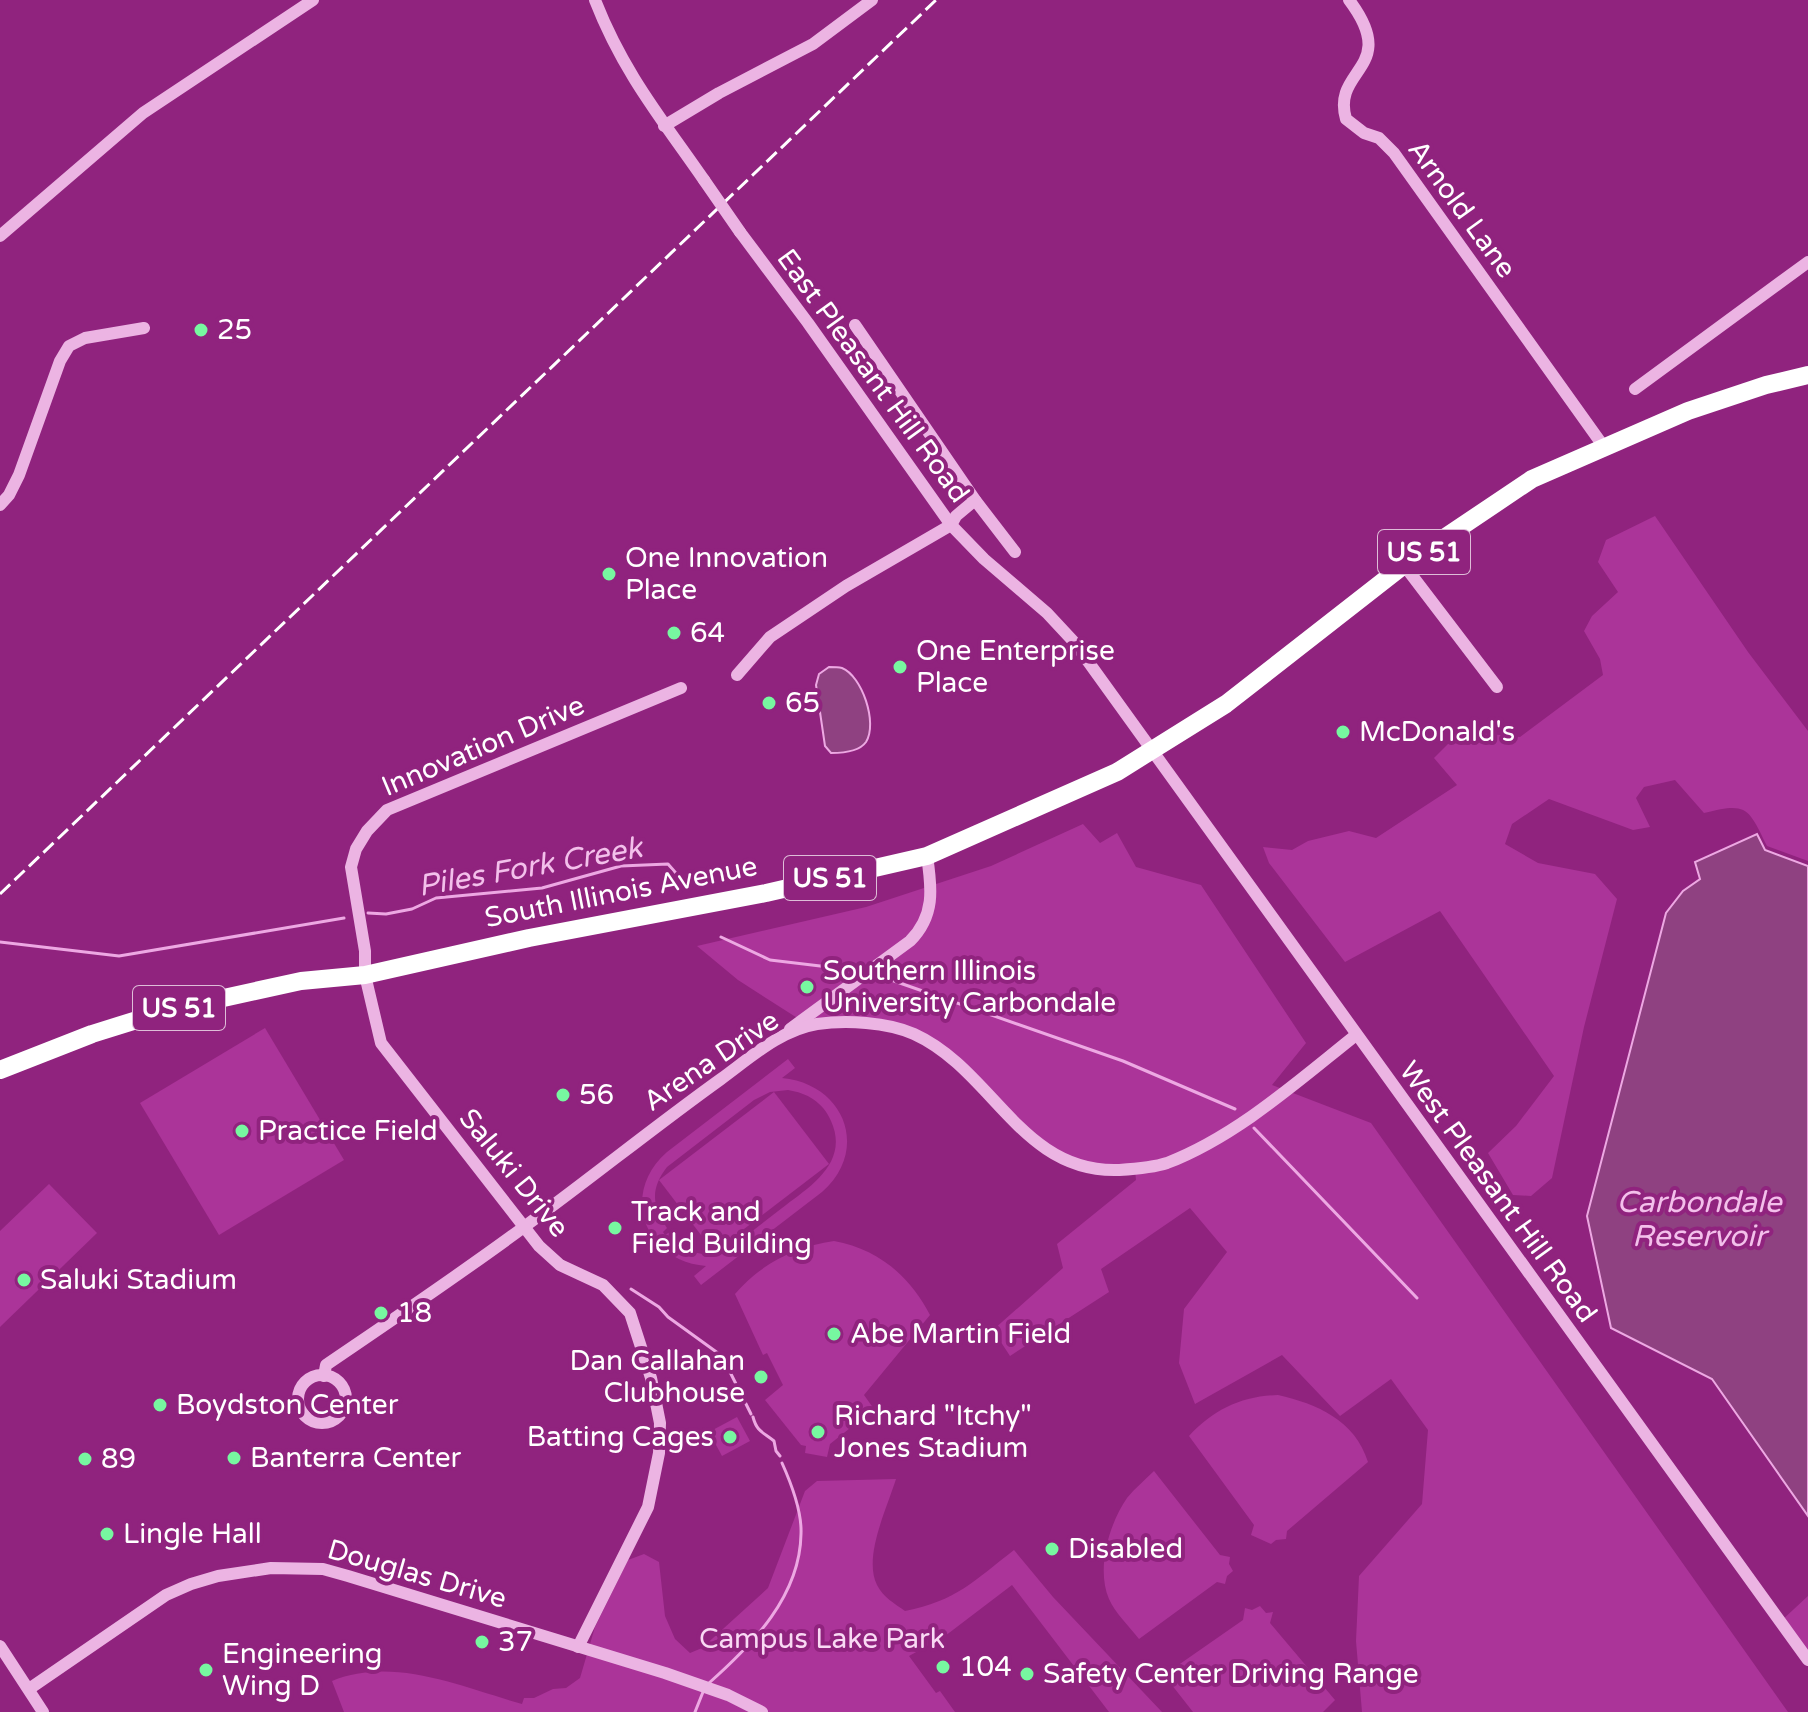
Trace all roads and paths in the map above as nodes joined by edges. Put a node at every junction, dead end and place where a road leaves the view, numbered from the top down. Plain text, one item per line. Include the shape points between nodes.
1 (313, 0) edge
2 (595, 0) edge
3 (872, 0) edge
4 (1349, 0) edge
5 (664, 126) junction
6 (0, 236) edge
7 (1808, 262) edge
8 (855, 325) dead end
9 (144, 328) dead end
10 (1808, 375) edge
11 (1635, 389) dead end
12 (1604, 447) junction
13 (975, 500) junction
14 (0, 505) edge
15 (951, 525) junction
16 (1015, 552) dead end
17 (1404, 565) junction
18 (737, 675) dead end
19 (1497, 687) dead end
20 (681, 688) dead end
21 (1152, 749) junction
22 (927, 856) junction
23 (365, 975) junction
24 (1356, 1035) junction
25 (778, 1038) junction
26 (0, 1070) edge
27 (523, 1228) junction
28 (324, 1376) junction
29 (0, 1646) edge
30 (578, 1647) junction
31 (1808, 1660) edge
32 (29, 1689) junction
33 (43, 1712) edge
34 (762, 1712) edge

1 - 6 street via 143,113
2 - 5 street, East Pleasant Hill Road via 622,61
3 - 5 street via 813,44
4 - 12 street, Arnold Lane via 1365,27 1370,50 1346,92 1346,119 1394,153
5 - 15 street, East Pleasant Hill Road, bridge
7 - 11 street
8 - 13 street
9 - 14 street via 85,338 69,346 19,475
10 - 12 highway, South Illinois Avenue / US 51 via 1732,396
12 - 17 highway, South Illinois Avenue / US 51 via 1532,479
13 - 15 street
13 - 16 street
15 - 18 street via 770,637
15 - 21 street, East Pleasant Hill Road via 1074,642
17 - 19 street
17 - 21 highway, South Illinois Avenue / US 51 via 1226,704
20 - 23 street, Innovation Drive via 387,810 367,831 351,867
21 - 22 highway, South Illinois Avenue / US 51 via 1117,772
21 - 24 street, West Pleasant Hill Road
22 - 23 highway, South Illinois Avenue / US 51
22 - 25 street via 931,904 921,929
23 - 26 highway, South Illinois Avenue / US 51 via 301,981 169,1010
23 - 27 street, Saluki Drive via 381,1043
24 - 25 street, Arena Drive via 1217,1137 1166,1163 1099,1171 1067,1161 1035,1142 982,1086 914,1034 841,1023 815,1025
24 - 31 street, West Pleasant Hill Road
25 - 27 street, Arena Drive
27 - 28 street, Arena Drive via 326,1365
27 - 30 street, Saluki Drive via 560,1265 603,1285 630,1313 660,1423 648,1507
28 - 28 street, Arena Drive via 308,1379 298,1394 303,1415 316,1423 333,1421 345,1408 344,1389
29 - 32 street
30 - 32 street, Douglas Drive via 323,1569 271,1568 218,1576 166,1595
30 - 34 street, Douglas Drive via 723,1693
32 - 33 street

